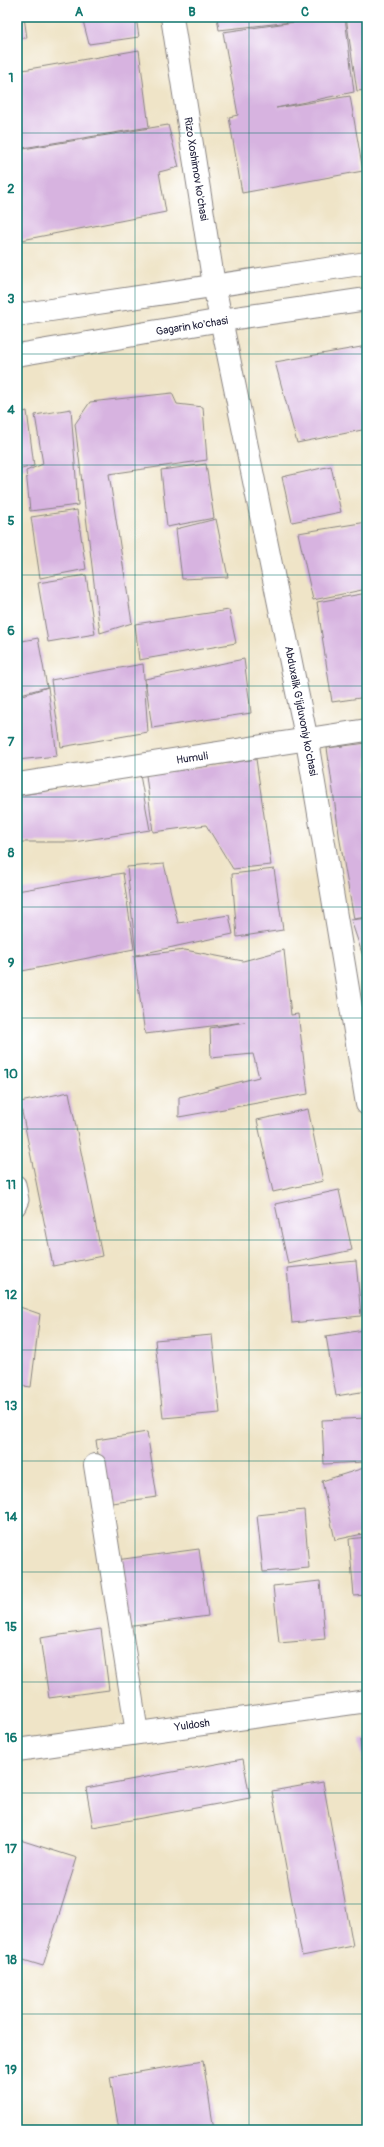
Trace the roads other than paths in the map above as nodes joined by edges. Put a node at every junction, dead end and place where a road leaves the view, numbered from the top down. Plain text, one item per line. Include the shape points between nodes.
1 (172, 17) edge
2 (367, 263) edge
3 (214, 286) junction
4 (367, 299) edge
5 (17, 314) edge
6 (222, 320) junction
7 (17, 354) edge
8 (367, 730) edge
9 (308, 741) junction
10 (17, 784) edge
11 (367, 1104) edge
12 (17, 1184) edge
13 (17, 1206) edge
14 (95, 1464) dead end
15 (367, 1701) edge
16 (137, 1733) junction
17 (17, 1750) edge

1 - 3 street, Rizo Xoshimov ko'chasi
2 - 3 street
3 - 5 street
3 - 6 street, Rizo Xoshimov ko'chasi
4 - 6 street, Gagarin ko'chasi
6 - 7 street, Gagarin ko'chasi
6 - 9 street, Abduxalik G'ijduvoniy ko'chasi
8 - 9 street, Humuli
9 - 10 street, Humuli
9 - 11 street, Abduxalik G'ijduvoniy ko'chasi
12 - 13 lane via 20,1200
14 - 16 street
15 - 16 street, Yuldosh
16 - 17 street, Yuldosh

